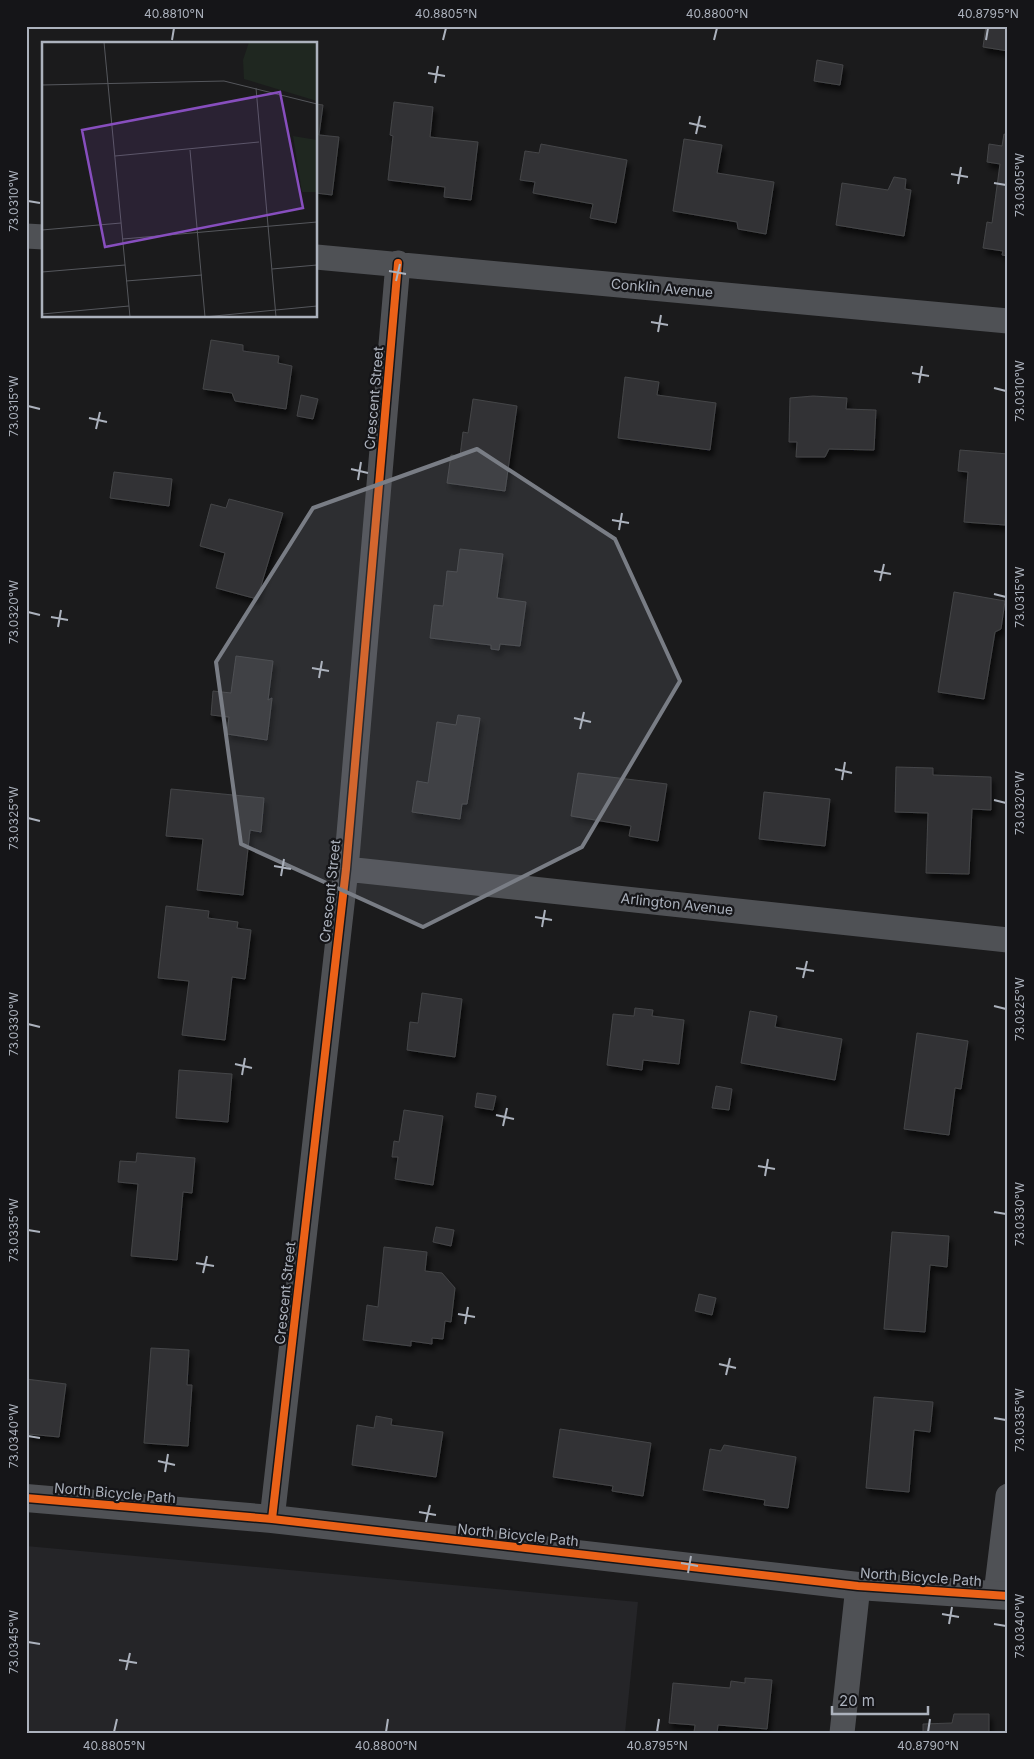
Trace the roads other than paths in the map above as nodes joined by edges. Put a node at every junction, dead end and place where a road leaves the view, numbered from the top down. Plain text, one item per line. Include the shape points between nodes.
1 (26, 236) edge
2 (42, 237) edge
3 (318, 257) edge
4 (398, 263) junction
5 (1008, 321) edge
6 (346, 869) junction
7 (1008, 940) edge
8 (1008, 1496) edge
9 (26, 1498) edge
10 (272, 1519) junction
11 (858, 1586) junction
12 (1002, 1595) edge
13 (842, 1733) edge

1 - 2 street
3 - 4 street, Conklin Avenue
4 - 5 street, Conklin Avenue
4 - 6 street, Crescent Street
6 - 7 street, Arlington Avenue
6 - 10 street, Crescent Street
8 - 12 street
9 - 10 street, North Bicycle Path
10 - 11 street, North Bicycle Path
11 - 12 street, North Bicycle Path
11 - 13 street

